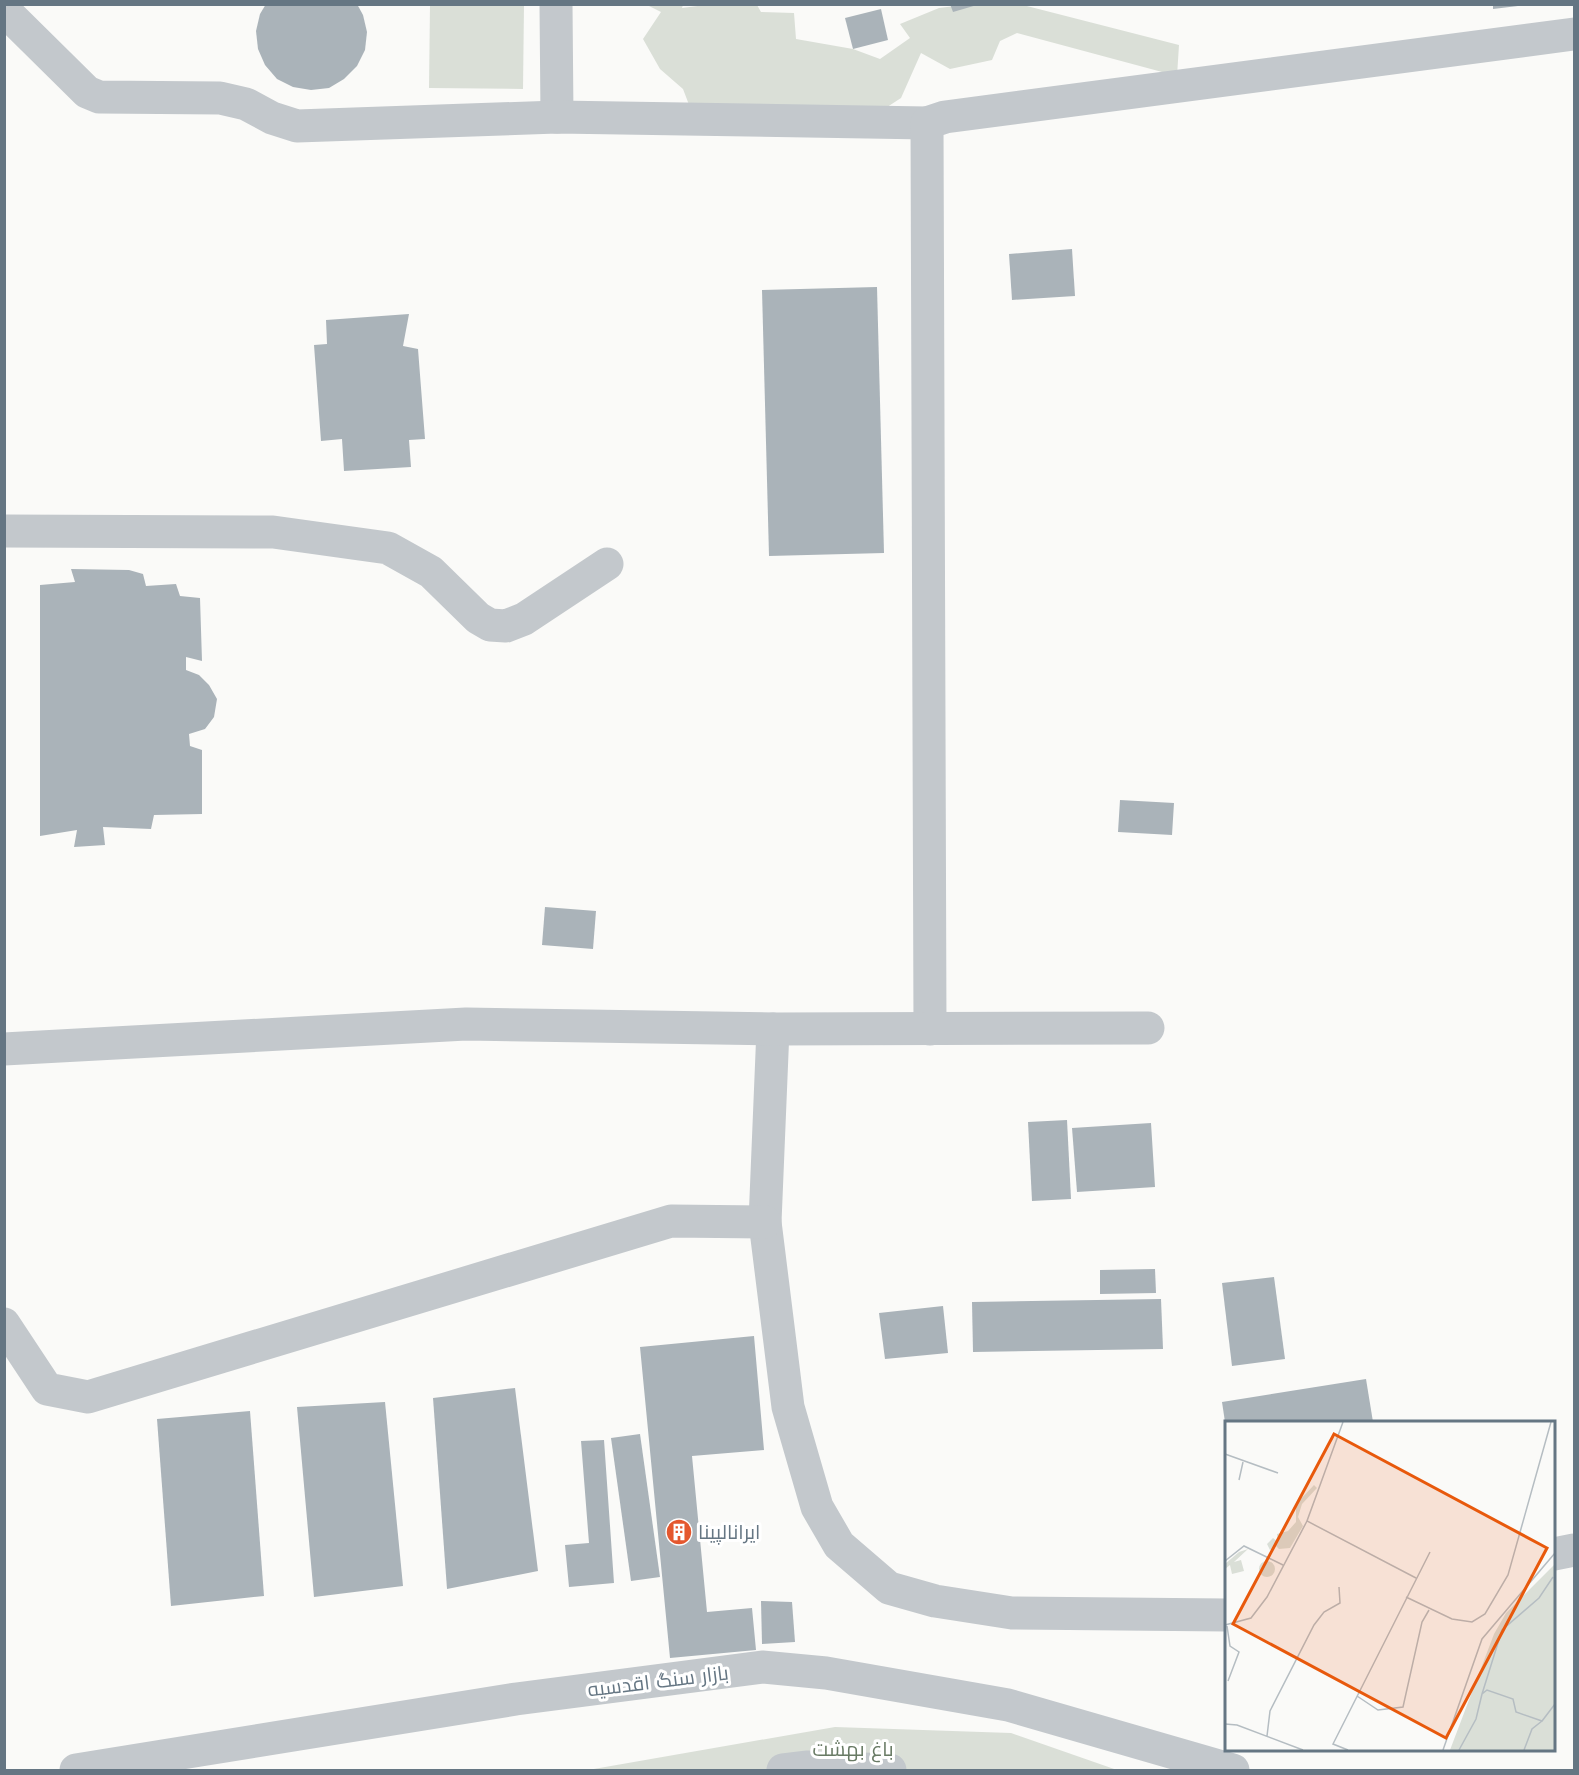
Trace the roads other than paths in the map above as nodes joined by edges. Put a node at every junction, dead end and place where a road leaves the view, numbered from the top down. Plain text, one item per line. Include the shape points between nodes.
1 (556, 4) edge
2 (4, 10) edge
3 (1575, 34) edge
4 (557, 117) junction
5 (927, 123) junction
6 (4, 531) edge
7 (607, 564) dead end
8 (1148, 1028) dead end
9 (772, 1029) junction
10 (930, 1029) junction
11 (4, 1049) edge
12 (765, 1222) junction
13 (4, 1324) edge
14 (1575, 1550) edge
15 (1555, 1554) edge
16 (1225, 1615) edge
17 (76, 1770) edge
18 (783, 1770) edge
19 (890, 1770) edge
20 (1233, 1770) edge

1 - 4 street
2 - 4 street via 75,83 99,97 220,98 246,104 297,126
3 - 5 street via 945,117
4 - 5 street
5 - 10 street
6 - 7 street via 273,532 388,548 431,572 490,626 506,626 524,619
8 - 10 street
9 - 10 street
9 - 11 street via 466,1024
9 - 12 street
12 - 13 street via 671,1221 88,1397 47,1389
12 - 16 street via 788,1407 817,1507 839,1545 889,1588 935,1601 1012,1613
14 - 15 street
17 - 20 street, بازار سنگ اقدسیه via 516,1699 762,1667 826,1673 1008,1704
18 - 19 street

